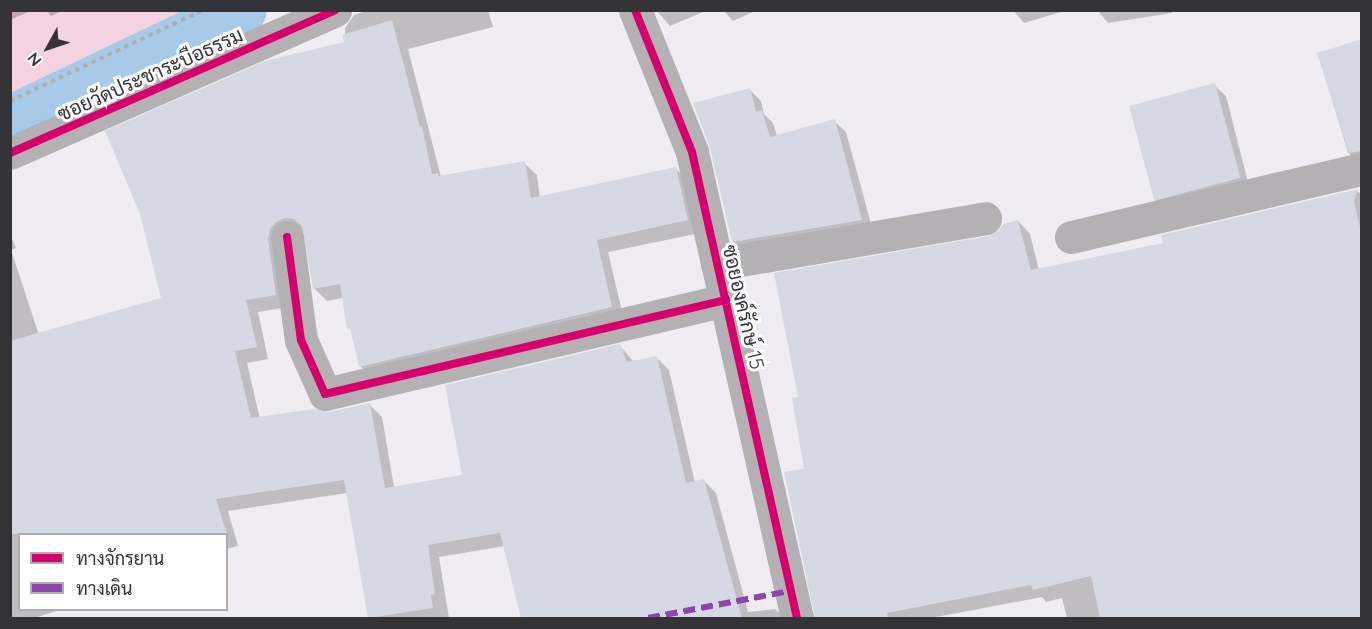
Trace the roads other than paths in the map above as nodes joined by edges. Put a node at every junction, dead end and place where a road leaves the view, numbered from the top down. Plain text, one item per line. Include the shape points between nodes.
1 (335, 10) edge
2 (634, 10) edge
3 (10, 153) edge
4 (1362, 169) edge
5 (985, 218) dead end
6 (286, 237) dead end
7 (1071, 237) dead end
8 (717, 264) junction
9 (726, 300) junction
10 (797, 618) edge

1 - 3 street, ซอยวัดประชาระบือธรรม
2 - 8 street, ซอยองค์รักษ์ 15 via 692,152
4 - 7 street
5 - 8 street
6 - 9 street via 301,340 325,394
8 - 9 street, ซอยองค์รักษ์ 15
9 - 10 street, ซอยองค์รักษ์ 15

